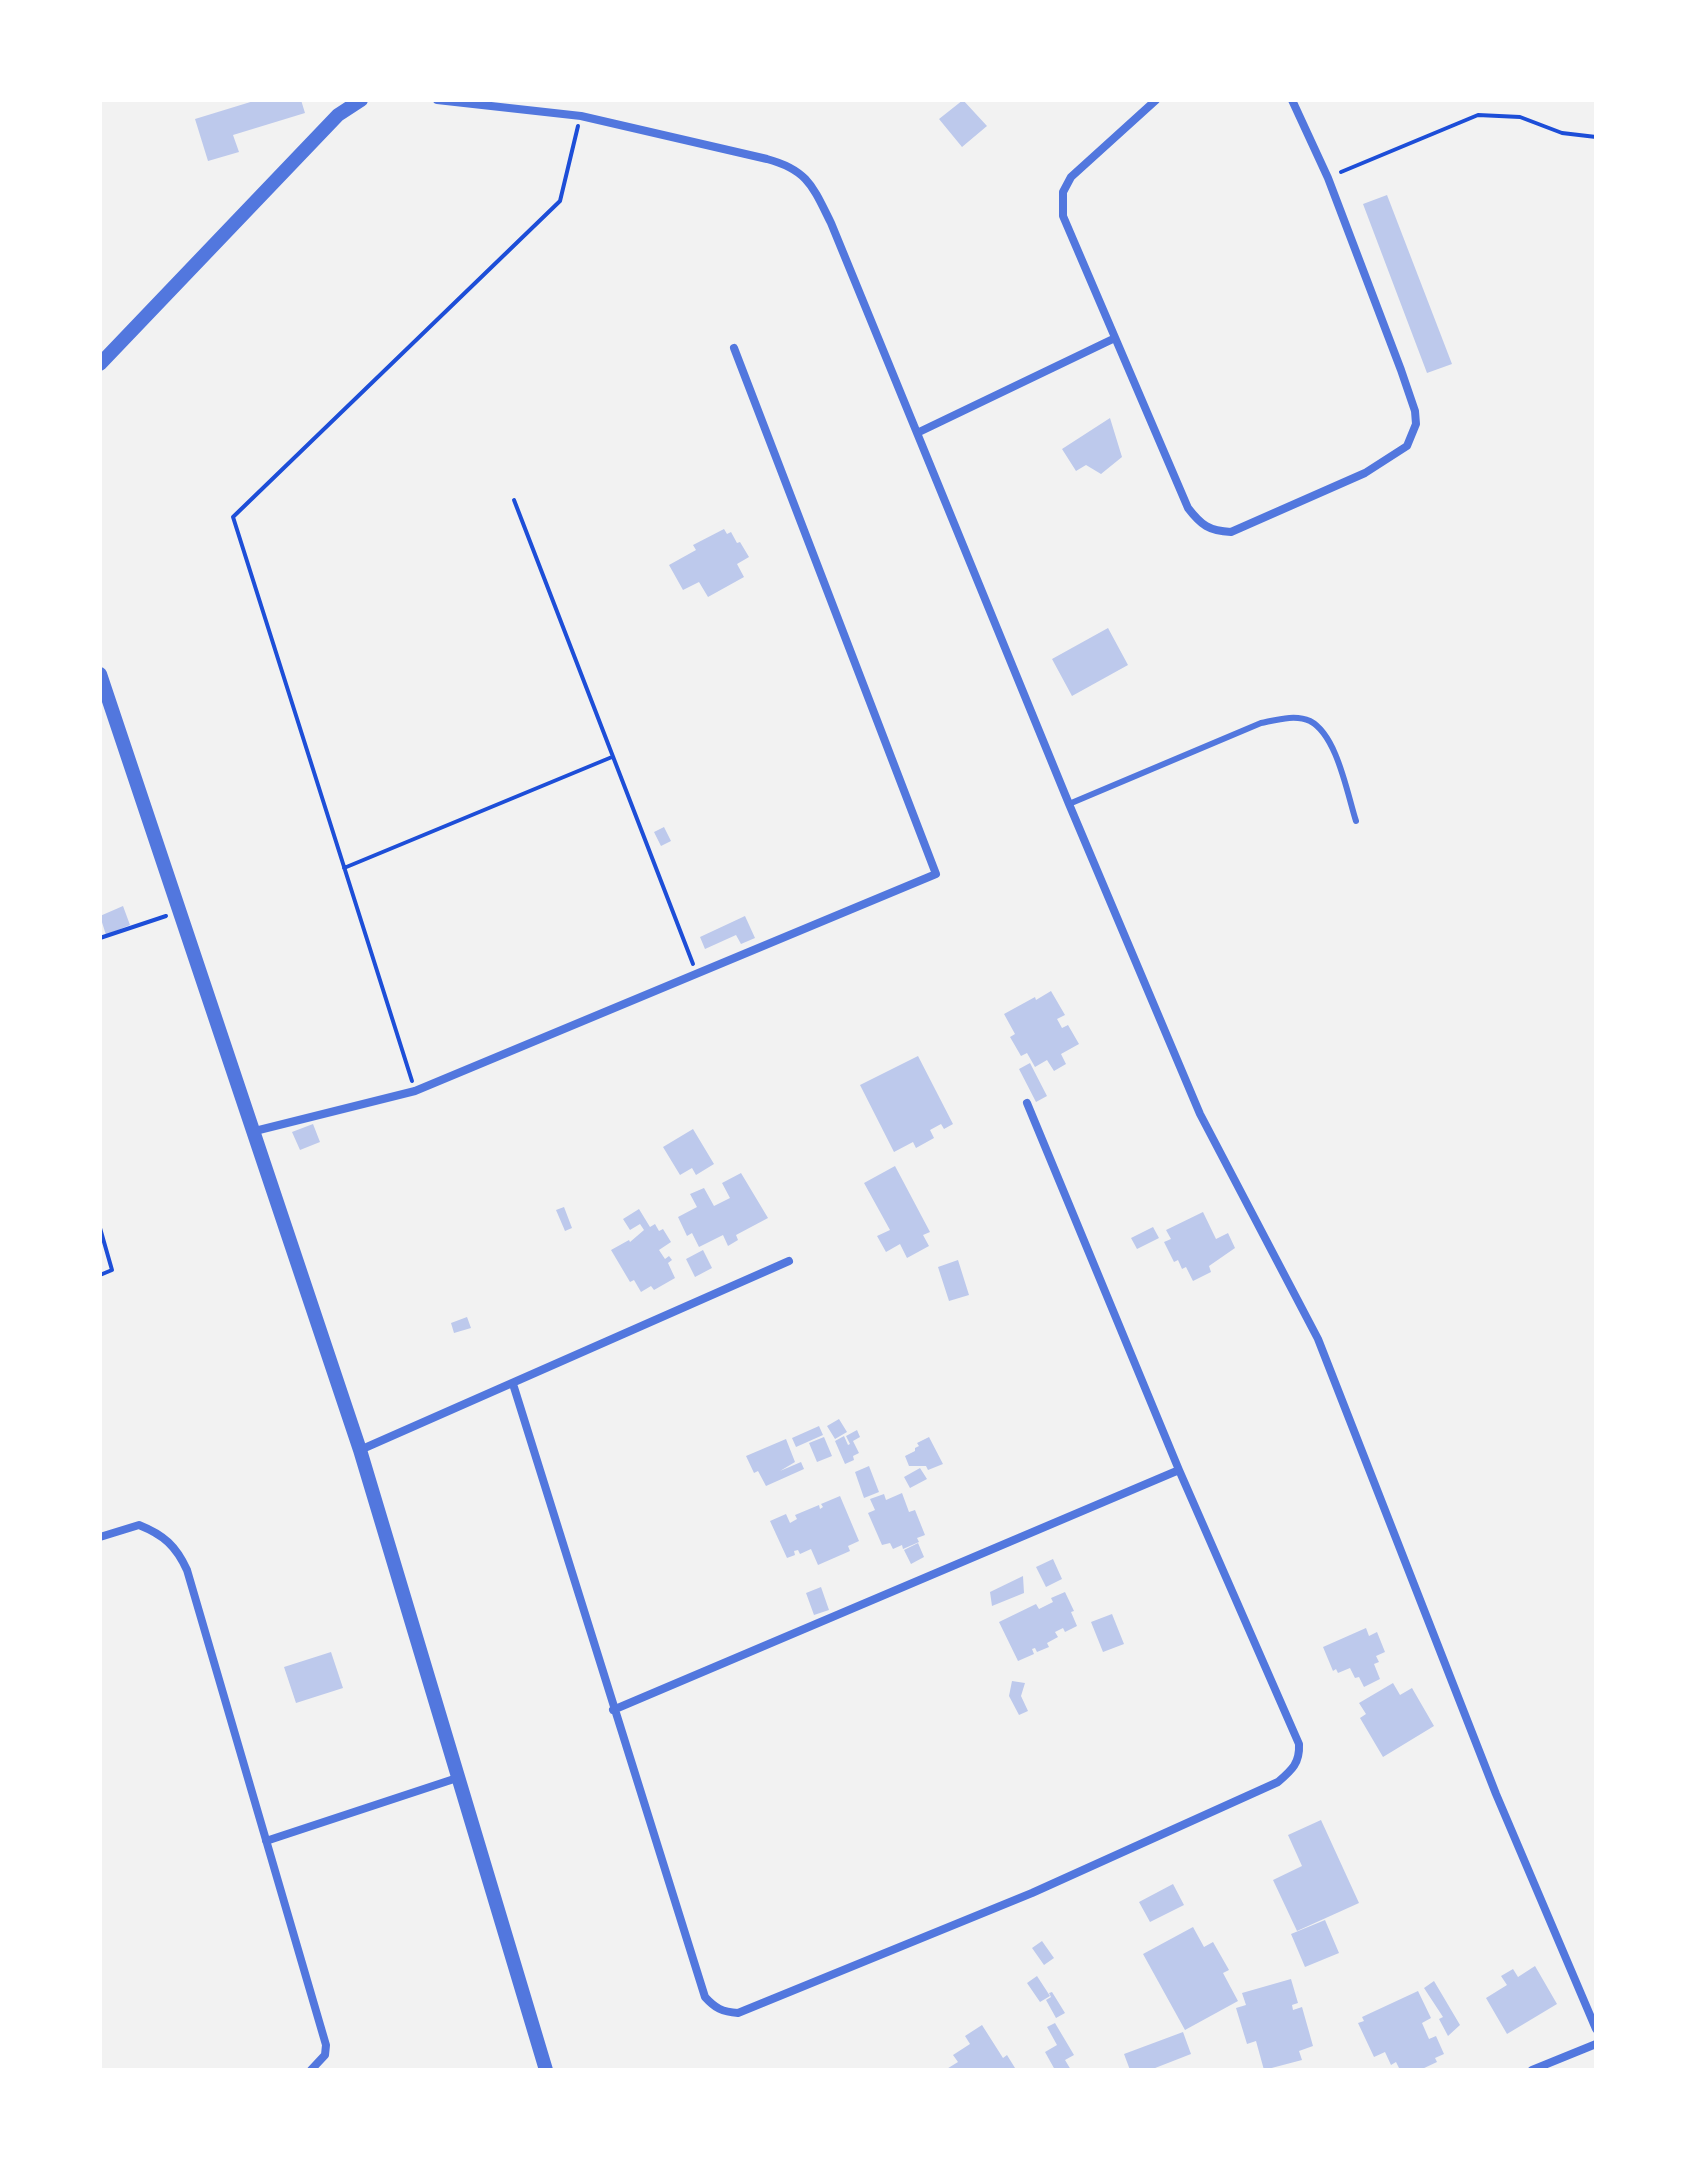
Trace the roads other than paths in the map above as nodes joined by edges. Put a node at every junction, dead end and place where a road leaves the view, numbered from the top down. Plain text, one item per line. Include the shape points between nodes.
1 (361, 100) edge
2 (437, 100) edge
3 (1156, 100) edge
4 (1292, 100) edge
5 (1115, 338) junction
6 (734, 348) dead end
7 (100, 364) edge
8 (917, 433) junction
9 (100, 674) edge
10 (1069, 804) junction
11 (1356, 821) dead end
12 (1027, 1103) dead end
13 (255, 1131) junction
14 (789, 1261) dead end
15 (513, 1384) junction
16 (360, 1450) junction
17 (1179, 1470) junction
18 (100, 1537) edge
19 (613, 1710) junction
20 (457, 1778) junction
21 (266, 1841) junction
22 (1596, 2029) edge
23 (1596, 2044) edge
24 (311, 2070) edge
25 (546, 2070) edge
26 (1532, 2070) edge

1 - 7 street via 338,115
2 - 8 street via 581,116 799,171 831,223
3 - 5 street via 1071,177 1063,192 1063,216
4 - 5 street via 1328,178 1415,411 1407,446 1365,473 1261,520 1231,532 1212,531 1188,508
5 - 8 street
6 - 13 street via 936,874 415,1091
8 - 10 street
9 - 13 street
10 - 11 lane via 1261,723 1293,718 1322,730
10 - 22 street via 1200,1114 1318,1339 1490,1780
12 - 17 street
13 - 16 street
14 - 15 street
15 - 16 street
15 - 19 street
16 - 20 street
17 - 19 street
17 - 19 street via 1299,1744 1299,1758 1278,1782 1032,1893 738,2013 725,2012 705,1997
18 - 21 street via 139,1525 169,1541 179,1554
20 - 21 street
20 - 25 street
21 - 24 street via 326,2045 325,2055
23 - 26 street

